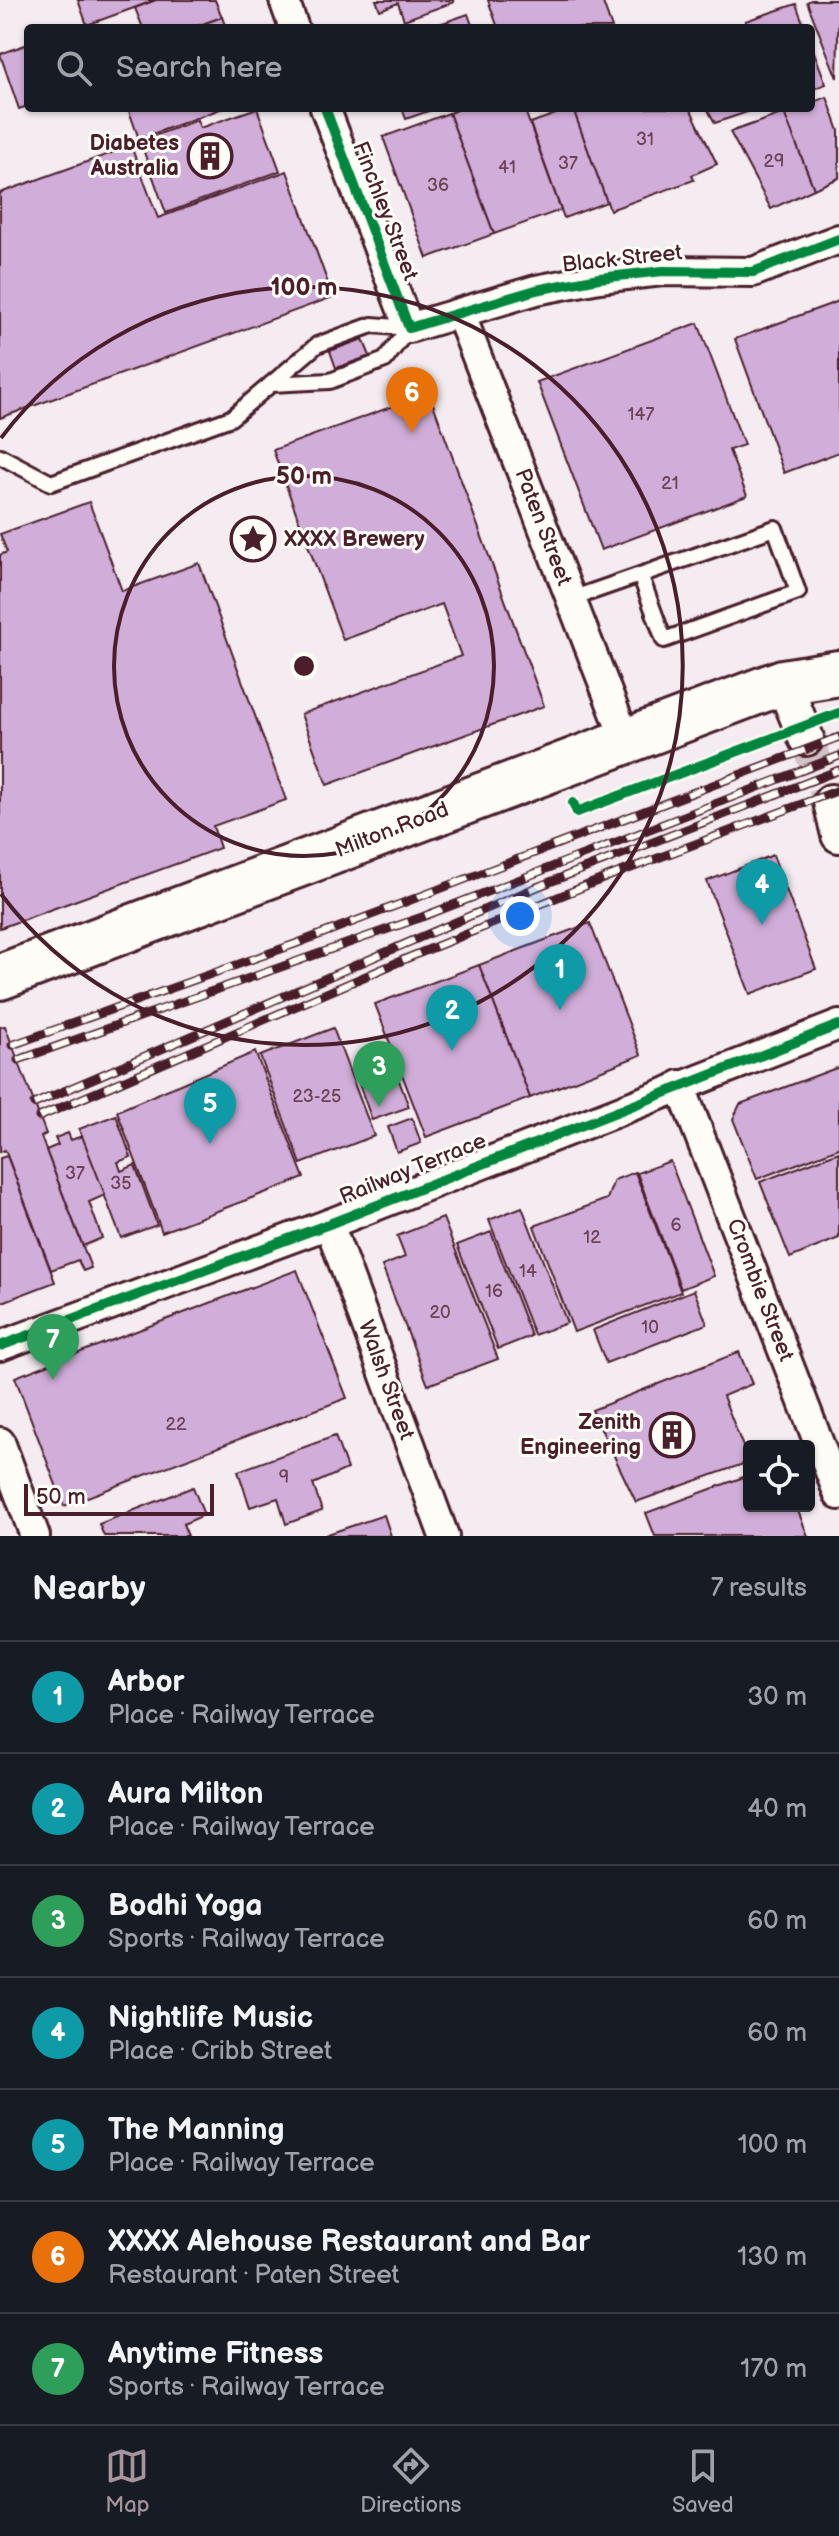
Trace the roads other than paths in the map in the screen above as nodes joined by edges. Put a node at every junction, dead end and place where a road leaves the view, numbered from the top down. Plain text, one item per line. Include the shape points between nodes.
1 (284, 0) edge
2 (293, 24) edge
3 (327, 112) edge
4 (839, 239) edge
5 (460, 313) junction
6 (409, 328) junction
7 (271, 384) junction
8 (0, 456) edge
9 (641, 577) junction
10 (571, 599) junction
11 (839, 643) edge
12 (839, 673) edge
13 (783, 682) junction
14 (806, 738) tunnel mouth
15 (626, 741) junction
16 (831, 802) dead end
17 (839, 835) edge
18 (0, 977) edge
19 (839, 1025) edge
20 (680, 1085) junction
21 (329, 1224) junction
22 (0, 1346) edge
23 (0, 1442) edge
24 (839, 1495) edge
25 (35, 1536) edge
26 (444, 1536) edge

1 - 2 street
3 - 6 street, Finchley Street
4 - 5 street, Black Street via 753,272 663,271 599,278
5 - 6 street, Black Street
5 - 10 street, Paten Street
6 - 7 lane via 372,325 317,345
6 - 7 lane via 385,360 330,381
7 - 8 lane via 231,418 51,483
9 - 9 lane via 775,528 798,592 664,640
9 - 10 lane
10 - 15 street, Paten Street
11 - 13 main road, Milton Road
12 - 13 main road, Milton Road
13 - 14 street
13 - 15 main road, Milton Road
15 - 18 main road, Milton Road
16 - 17 street
19 - 20 street, Railway Terrace
20 - 21 street, Railway Terrace
20 - 24 street, Crombie Street
21 - 22 street, Railway Terrace
21 - 26 street, Walsh Street
23 - 25 street

